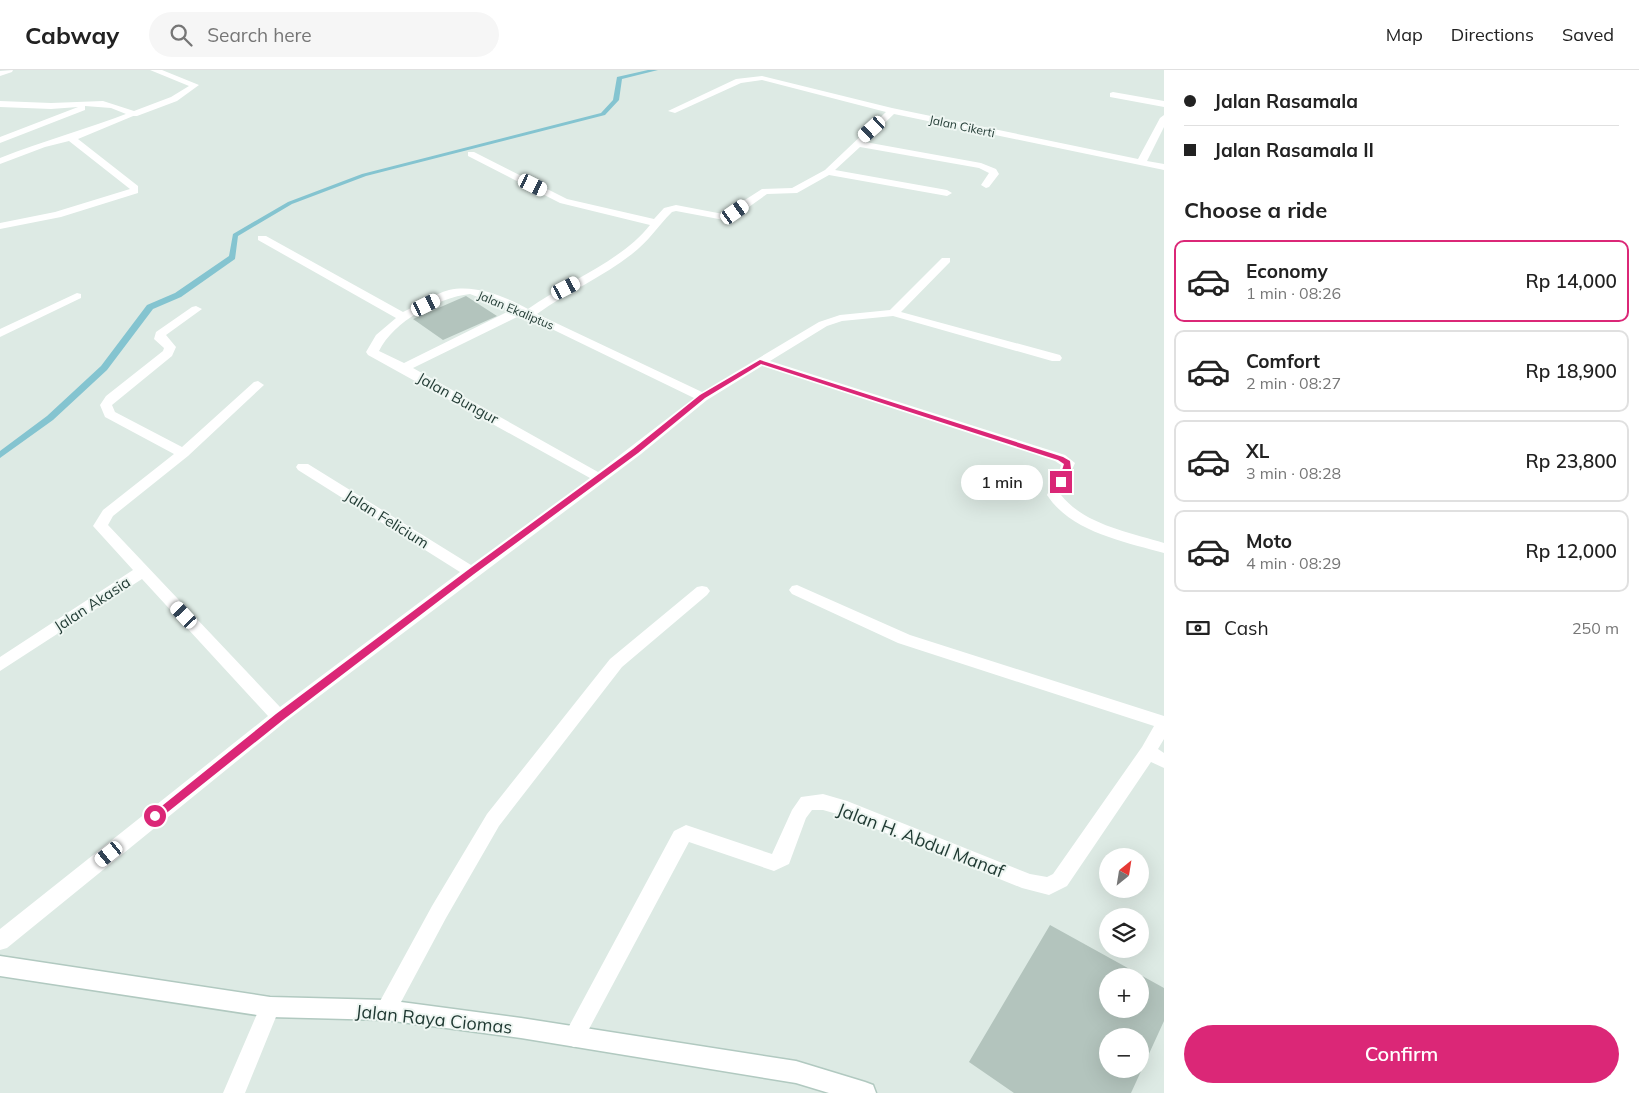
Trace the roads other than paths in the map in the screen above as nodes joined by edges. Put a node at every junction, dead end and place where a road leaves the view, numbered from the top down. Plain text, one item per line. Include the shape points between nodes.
1 (9, 70) edge
2 (154, 70) edge
3 (770, 70) edge
4 (0, 74) edge
5 (762, 78) junction
6 (1113, 95) dead end
7 (97, 102) junction
8 (0, 104) edge
9 (1164, 104) edge
10 (892, 111) junction
11 (672, 112) dead end
12 (134, 114) junction
13 (1164, 118) edge
14 (71, 138) junction
15 (0, 140) edge
16 (858, 144) junction
17 (471, 154) dead end
18 (0, 161) edge
19 (1141, 163) junction
20 (1164, 167) edge
21 (828, 172) junction
22 (986, 185) dead end
23 (947, 193) dead end
24 (656, 223) junction
25 (0, 226) edge
26 (262, 238) dead end
27 (946, 260) dead end
28 (77, 296) dead end
29 (196, 309) dead end
30 (525, 312) junction
31 (893, 313) junction
32 (402, 316) junction
33 (0, 333) edge
34 (1056, 358) dead end
35 (760, 362) junction
36 (404, 368) junction
37 (258, 385) dead end
38 (703, 397) junction
39 (183, 453) junction
40 (303, 467) dead end
41 (599, 478) junction
42 (1164, 548) edge
43 (143, 571) junction
44 (471, 572) junction
45 (797, 590) dead end
46 (702, 591) dead end
47 (0, 665) edge
48 (279, 717) junction
49 (1164, 723) edge
50 (1156, 756) edge
51 (0, 941) edge
52 (0, 966) edge
53 (270, 1008) junction
54 (386, 1010) junction
55 (574, 1037) junction
56 (234, 1093) edge
57 (866, 1093) edge

1 - 4 street
2 - 12 street via 196,85 174,99
3 - 5 street
5 - 10 street, Jalan Cikerti
5 - 11 street via 739,81
6 - 9 street
7 - 8 street via 51,106
7 - 12 street via 112,104
7 - 15 street
10 - 16 street, Jalan Bungur
10 - 19 street, Jalan Cikerti
12 - 14 street
13 - 19 street
14 - 18 street
14 - 25 street via 136,191 57,215
16 - 21 street, Jalan Bungur
16 - 22 street via 981,166 994,174
17 - 24 street via 564,201
19 - 20 street, Jalan Cikerti
21 - 23 street
21 - 24 street, Jalan Bungur via 794,192 765,191 724,217 676,208 668,210
24 - 30 street, Jalan Bungur via 646,237 623,256
26 - 32 street
27 - 31 street
28 - 33 street
29 - 39 street via 160,334 160,339 170,347 168,353 106,405 110,414
30 - 32 street, Jalan Ekaliptus via 481,294 460,290
30 - 36 street, Jalan Bungur
30 - 38 street, Jalan Ekaliptus
31 - 34 street
31 - 35 street via 840,318 823,324
32 - 36 street, Jalan Ekaliptus via 380,337 372,352
35 - 38 street
35 - 42 street via 1060,458 1068,463 1054,495 1060,505 1082,519
36 - 41 street, Jalan Bungur
37 - 39 street
38 - 41 street
39 - 43 street via 108,513 100,526
40 - 44 street, Jalan Felicium
41 - 44 street
43 - 47 street, Jalan Akasia
43 - 48 street, Jalan Akasia
44 - 48 street
45 - 49 street via 904,639
46 - 54 street via 616,663 493,820
48 - 51 street
49 - 50 street, Jalan H. Abdul Manaf
50 - 55 street, Jalan H. Abdul Manaf via 1060,880 1049,886 1029,882 823,802 807,802 798,815 782,858 774,863 686,833 681,836
52 - 53 street, Jalan Raya Ciomas
53 - 54 street, Jalan Raya Ciomas
53 - 56 street
54 - 55 street, Jalan Raya Ciomas
55 - 57 street, Jalan Raya Ciomas via 796,1072

